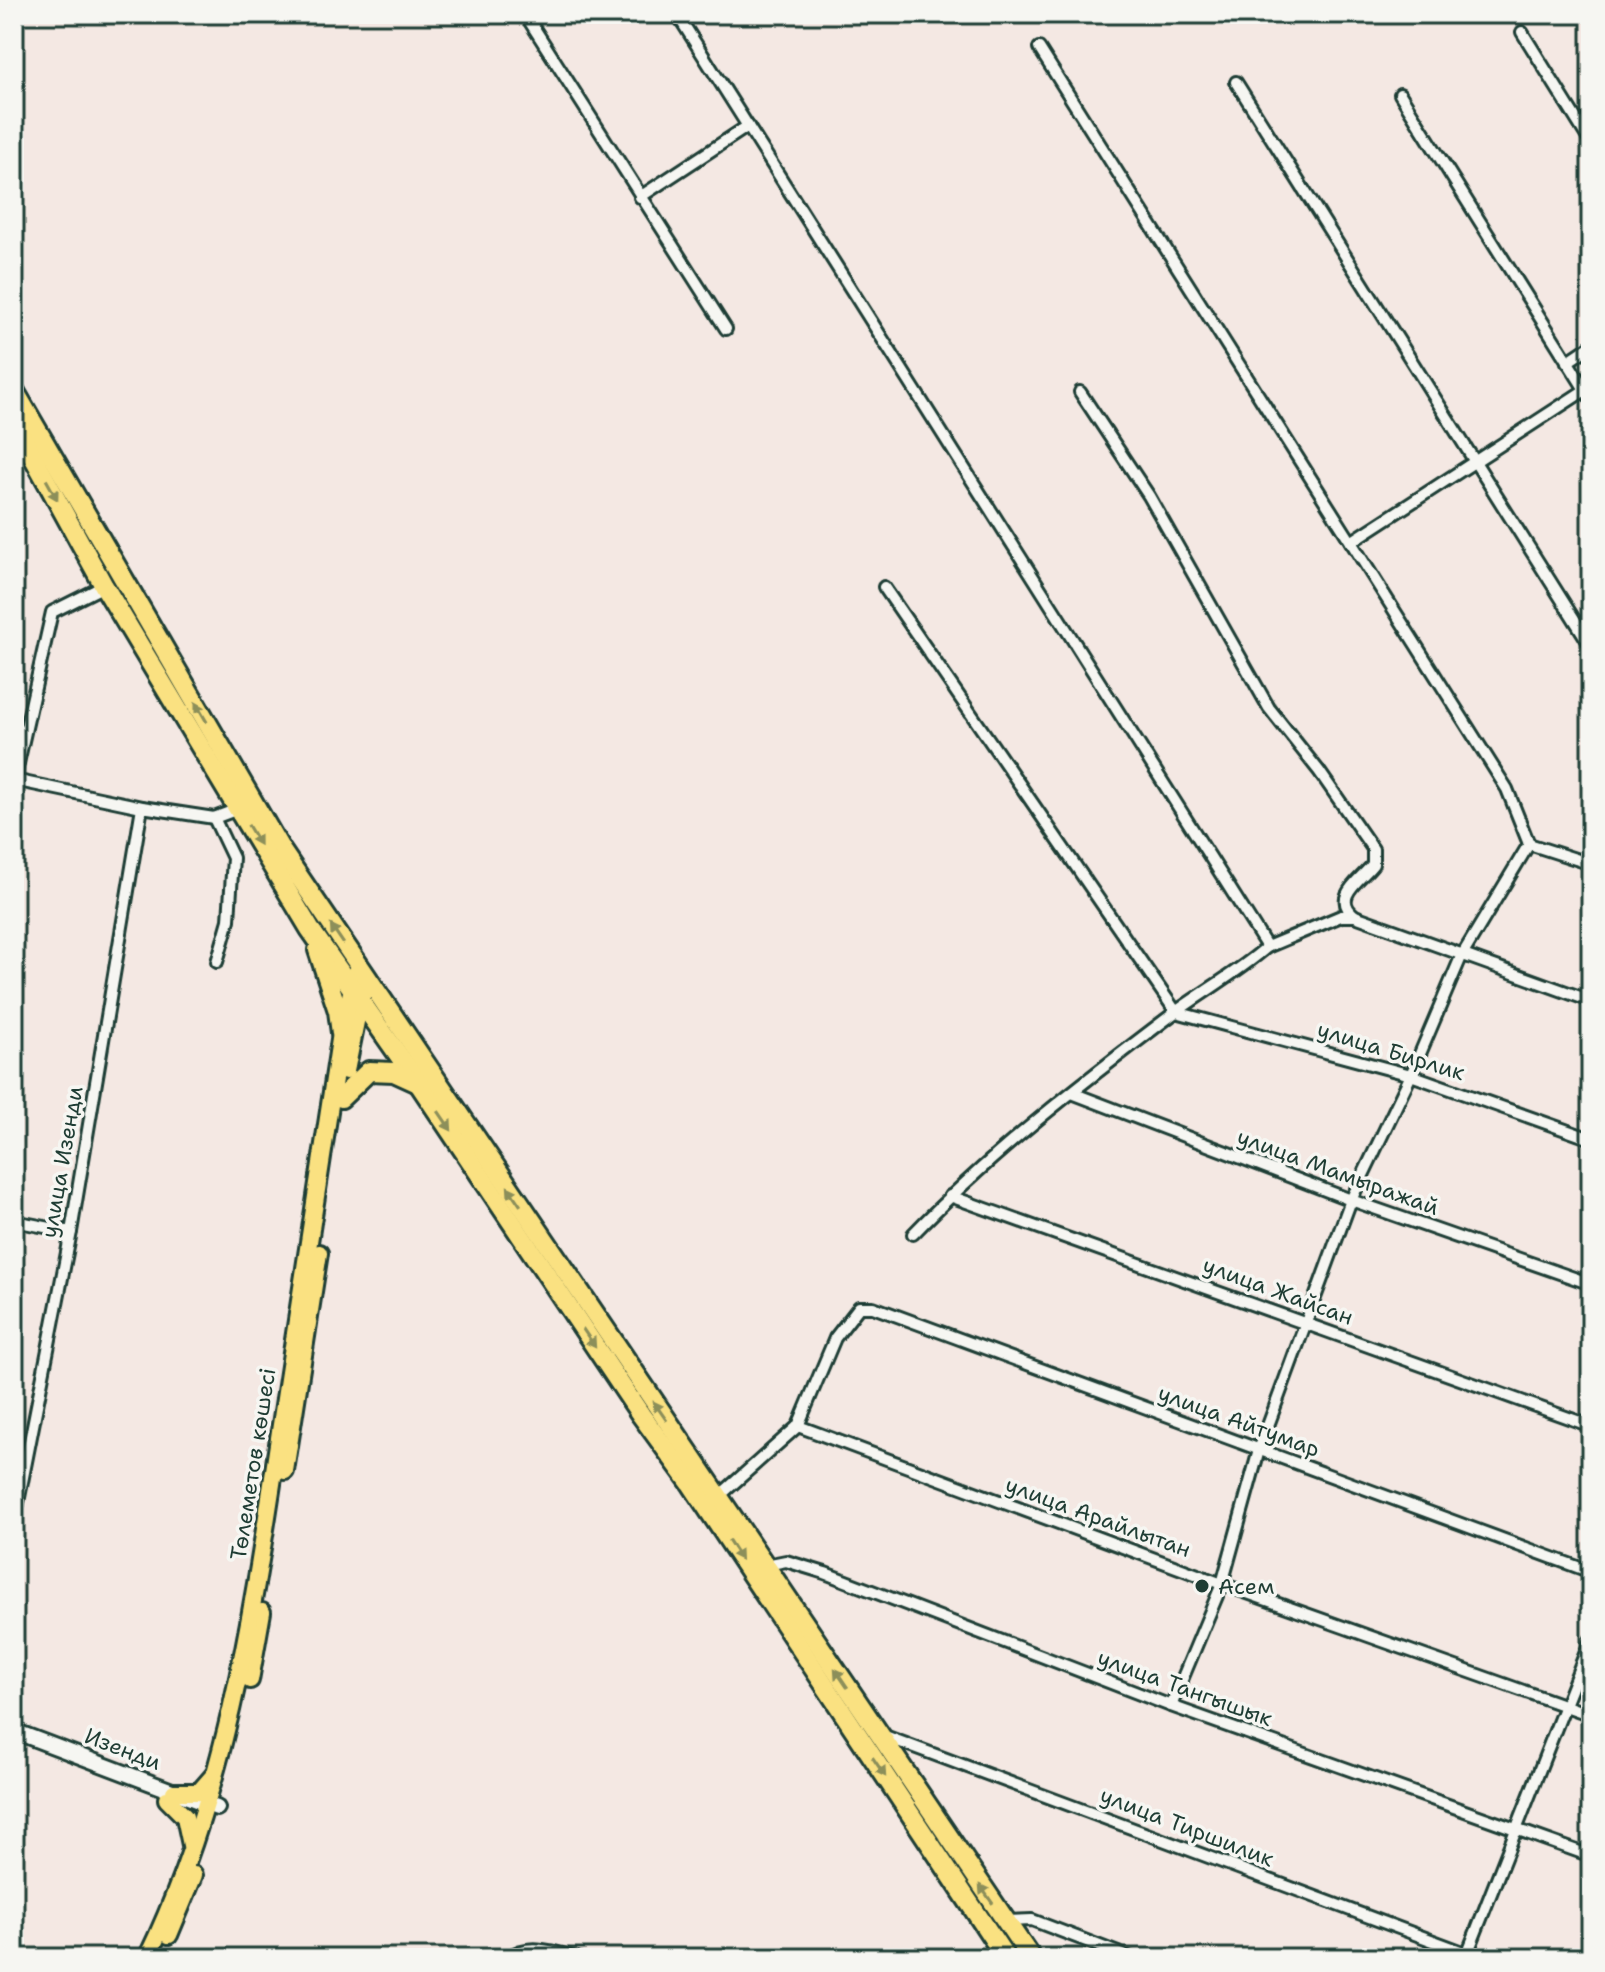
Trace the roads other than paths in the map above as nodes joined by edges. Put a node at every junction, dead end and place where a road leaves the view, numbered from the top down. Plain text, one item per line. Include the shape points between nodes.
1 (525, 14) edge
2 (677, 14) edge
3 (1522, 32) dead end
4 (1039, 48) dead end
5 (1236, 82) dead end
6 (1400, 94) dead end
7 (748, 126) junction
8 (1591, 143) edge
9 (640, 197) junction
10 (726, 329) dead end
11 (1591, 346) edge
12 (1567, 362) junction
13 (14, 390) edge
14 (1080, 392) dead end
15 (1588, 394) edge
16 (14, 422) edge
17 (1474, 460) junction
18 (1351, 542) junction
19 (104, 586) junction
20 (884, 587) dead end
21 (1591, 646) edge
22 (14, 781) edge
23 (142, 807) junction
24 (238, 809) junction
25 (214, 818) junction
26 (1529, 844) junction
27 (1591, 864) edge
28 (1355, 916) junction
29 (310, 929) junction
30 (1267, 947) junction
31 (1461, 957) junction
32 (217, 962) dead end
33 (359, 981) junction
34 (1591, 1001) edge
35 (1176, 1012) junction
36 (341, 1033) junction
37 (1411, 1075) junction
38 (419, 1084) junction
39 (1072, 1093) junction
40 (341, 1098) junction
41 (1591, 1139) edge
42 (950, 1196) junction
43 (1351, 1200) junction
44 (14, 1221) edge
45 (71, 1232) junction
46 (913, 1234) dead end
47 (1591, 1284) edge
48 (1308, 1322) junction
49 (798, 1426) junction
50 (1591, 1426) edge
51 (1259, 1450) junction
52 (713, 1502) junction
53 (14, 1523) edge
54 (766, 1565) junction
55 (1591, 1572) edge
56 (1222, 1584) junction
57 (1591, 1639) edge
58 (1171, 1706) junction
59 (1566, 1706) junction
60 (1591, 1715) edge
61 (14, 1731) edge
62 (879, 1735) junction
63 (14, 1741) edge
64 (219, 1764) junction
65 (170, 1796) junction
66 (211, 1811) junction
67 (1515, 1830) junction
68 (191, 1853) junction
69 (1591, 1856) edge
70 (1006, 1921) junction
71 (1466, 1956) edge
72 (147, 1958) edge
73 (159, 1958) edge
74 (508, 1958) edge
75 (577, 1958) edge
76 (1006, 1958) edge
77 (1031, 1958) edge
78 (1131, 1958) edge
79 (1479, 1958) edge

1 - 9 street
2 - 7 street
3 - 8 street
4 - 18 street
5 - 17 street
6 - 12 street
7 - 9 street
7 - 30 street
9 - 10 street
11 - 12 street
12 - 15 street
33 -> 13 highway
14 - 28 street via 1149,496 1269,708 1373,849 1373,864 1350,887 1345,902
15 - 17 street
16 -> 19 highway
17 - 18 street
17 - 21 street
18 - 26 street via 1507,789
19 - 22 street via 52,612
19 - 24 highway
20 - 35 street
22 - 23 street
23 - 25 street
23 - 45 street, улица Изенди
24 - 25 street
24 -> 29 highway
25 - 32 street via 233,858 229,920
26 - 27 street
26 - 31 street
28 - 30 street via 1341,916
28 - 31 street
29 - 33 highway
29 - 36 highway
30 - 35 street
31 - 34 street
31 - 37 street
33 - 36 main road, Төлеметов көшесі
33 - 38 highway
33 - 40 main road, Төлеметов көшесі
52 -> 33 highway
35 - 37 street, улица Бирлик
35 - 39 street
36 - 64 main road, Төлеметов көшесі via 264,1537
37 - 41 street, улица Бирлик
37 - 43 street
38 - 40 highway via 394,1072 369,1071
38 -> 52 highway via 641,1415
39 - 42 street
39 - 43 street, улица Мамыражай
40 - 66 main road, Төлеметов көшесі via 258,1639
42 - 46 street
42 - 48 street, улица Жайсан
43 - 47 street, улица Мамыражай
43 - 48 street
44 - 45 street
45 - 53 street, улица Изенди
48 - 50 street, улица Жайсан
48 - 51 street
49 - 51 street, улица Айтумар via 835,1338 859,1307 873,1307
49 - 52 street
49 - 56 street, улица Арайлытан
51 - 55 street, улица Айтумар
51 - 56 street
52 - 54 highway
52 -> 76 highway
54 - 58 street, улица Тангышык via 786,1561 825,1573
62 -> 54 highway
56 - 58 street
56 - 59 street, улица Арайлытан
57 - 59 street
58 - 67 street, улица Тангышык
59 - 60 street, улица Арайлытан
59 - 67 street
61 - 65 street, Изенди
70 -> 62 highway
62 - 71 street, улица Тиршилик
63 - 65 street, Изенди
64 - 65 main road via 207,1787
64 - 66 main road, Төлеметов көшесі
65 - 66 street, Изенди
65 - 68 main road via 185,1817
66 - 68 main road, Төлеметов көшесі
66 - 73 main road, Төлеметов көшесі via 182,1906
67 - 69 street, улица Тангышык
67 - 71 street
68 - 72 main road, Төлеметов көшесі
70 - 77 highway
70 - 78 street via 1032,1920
71 - 79 street, улица Тиршилик
74 - 75 street via 541,1949

